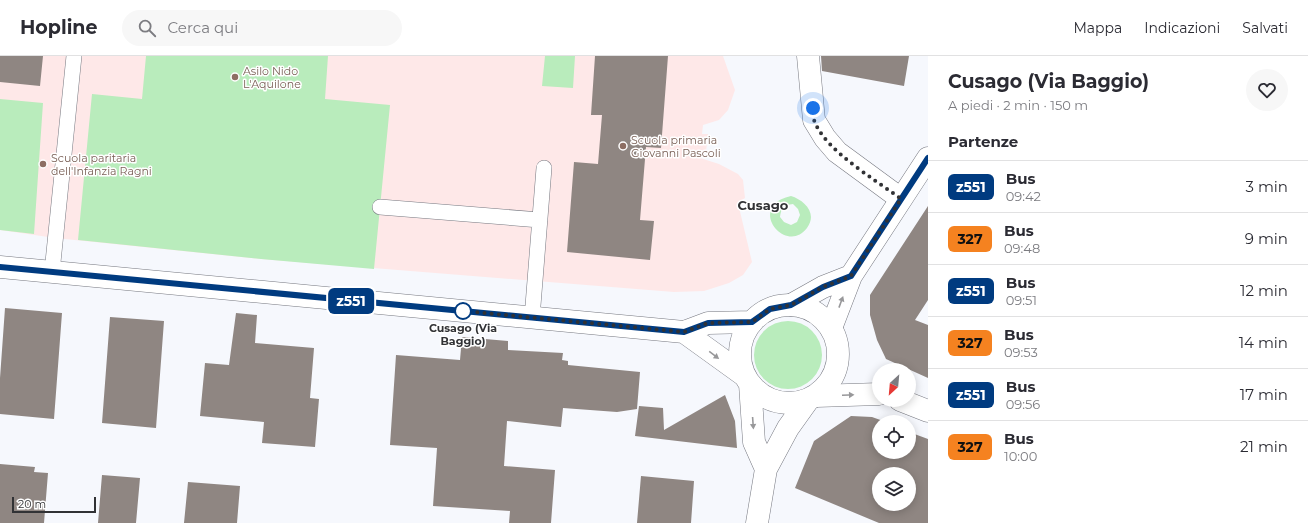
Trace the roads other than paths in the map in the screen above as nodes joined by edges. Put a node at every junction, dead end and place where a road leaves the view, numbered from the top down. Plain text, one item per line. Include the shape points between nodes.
1 (74, 56) edge
2 (808, 56) edge
3 (928, 158) edge
4 (544, 168) dead end
5 (901, 199) junction
6 (380, 207) dead end
7 (540, 220) junction
8 (0, 267) edge
9 (52, 272) junction
10 (851, 276) junction
11 (791, 305) junction
12 (532, 318) junction
13 (752, 322) junction
14 (831, 328) junction
15 (684, 332) junction
16 (748, 380) junction
17 (872, 394) edge
18 (812, 398) junction
19 (916, 406) edge
20 (928, 411) edge
21 (766, 469) junction
22 (757, 523) edge

1 - 9 lane
2 - 5 street via 814,120 825,138 838,152
3 - 5 street
4 - 7 lane
5 - 10 street
6 - 7 lane
7 - 12 lane
8 - 9 street
9 - 12 street
10 - 11 street via 823,287
14 -> 10 street
11 - 13 street via 770,309
11 - 14 street via 812,310
12 - 15 street
13 - 15 street via 708,323
13 - 16 street via 740,348 741,366
14 - 18 street via 838,343 837,369 829,384
15 -> 16 street
16 - 18 street via 760,394 775,401 792,404
16 -> 21 street via 754,442
18 -> 17 street
18 - 21 street via 788,428
19 - 20 street
21 - 22 street

